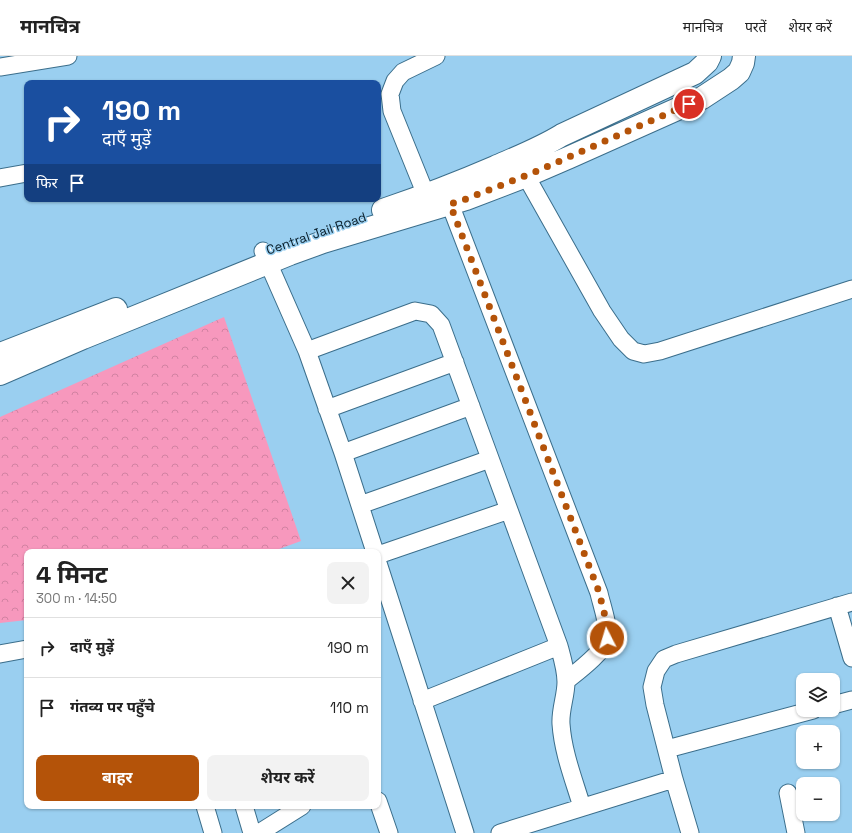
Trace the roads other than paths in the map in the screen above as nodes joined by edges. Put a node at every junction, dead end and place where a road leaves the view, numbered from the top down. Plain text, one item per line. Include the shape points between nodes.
1 (68, 56) edge
2 (436, 56) edge
3 (710, 56) edge
4 (744, 56) edge
5 (0, 67) edge
6 (24, 174) edge
7 (526, 176) junction
8 (0, 178) edge
9 (426, 195) junction
10 (450, 204) junction
11 (266, 257) junction
12 (852, 289) edge
13 (170, 295) junction
14 (307, 351) junction
15 (0, 354) edge
16 (455, 362) junction
17 (0, 374) edge
18 (471, 406) junction
19 (327, 409) junction
20 (343, 453) junction
21 (490, 459) junction
22 (360, 505) junction
23 (509, 510) junction
24 (373, 549) edge
25 (381, 554) edge
26 (381, 572) edge
27 (844, 604) edge
28 (559, 646) junction
29 (24, 650) edge
30 (0, 654) edge
31 (852, 658) edge
32 (566, 681) junction
33 (852, 700) edge
34 (422, 701) junction
35 (840, 703) edge
36 (796, 715) edge
37 (667, 749) junction
38 (674, 779) junction
39 (788, 793) dead end
40 (582, 808) junction
41 (206, 809) edge
42 (245, 809) edge
43 (295, 809) edge
44 (381, 809) edge
45 (525, 829) edge
46 (213, 833) edge
47 (252, 833) edge
48 (259, 833) edge
49 (389, 833) edge
50 (465, 833) edge
51 (500, 833) edge
52 (690, 833) edge
53 (796, 833) edge

1 - 5 street
2 - 9 street via 403,72 395,81 390,94 392,111
3 - 9 street, Central Jail Road via 708,62 695,73 521,156
4 - 7 street via 744,63 739,72 702,98
6 - 8 street
7 - 10 street
7 - 12 street via 602,311 621,339 633,351 644,354 660,351
9 - 11 street, Central Jail Road
10 - 11 street via 290,254
10 - 32 street via 599,592 607,624 607,638 602,649
11 - 13 street, Central Jail Road
11 - 14 street
13 - 15 street, Central Jail Road
13 - 17 street
14 - 16 street via 415,311 431,314 442,325
14 - 19 street
16 - 18 street
16 - 19 street
18 - 20 street
18 - 21 street
19 - 20 street
20 - 22 street
21 - 22 street
21 - 23 street
22 - 24 street
23 - 25 street
23 - 28 street
26 - 34 street
27 - 31 street
27 - 37 street via 676,654 664,660 656,672 652,687
28 - 32 street
28 - 34 street
29 - 30 street
32 - 40 street via 561,723 565,752
33 - 35 street
34 - 50 street
36 - 37 street
37 - 38 street
38 - 40 street
38 - 52 street
39 - 53 street
40 - 45 street
41 - 46 street
42 - 47 street
43 - 48 street
44 - 49 street
45 - 51 street

